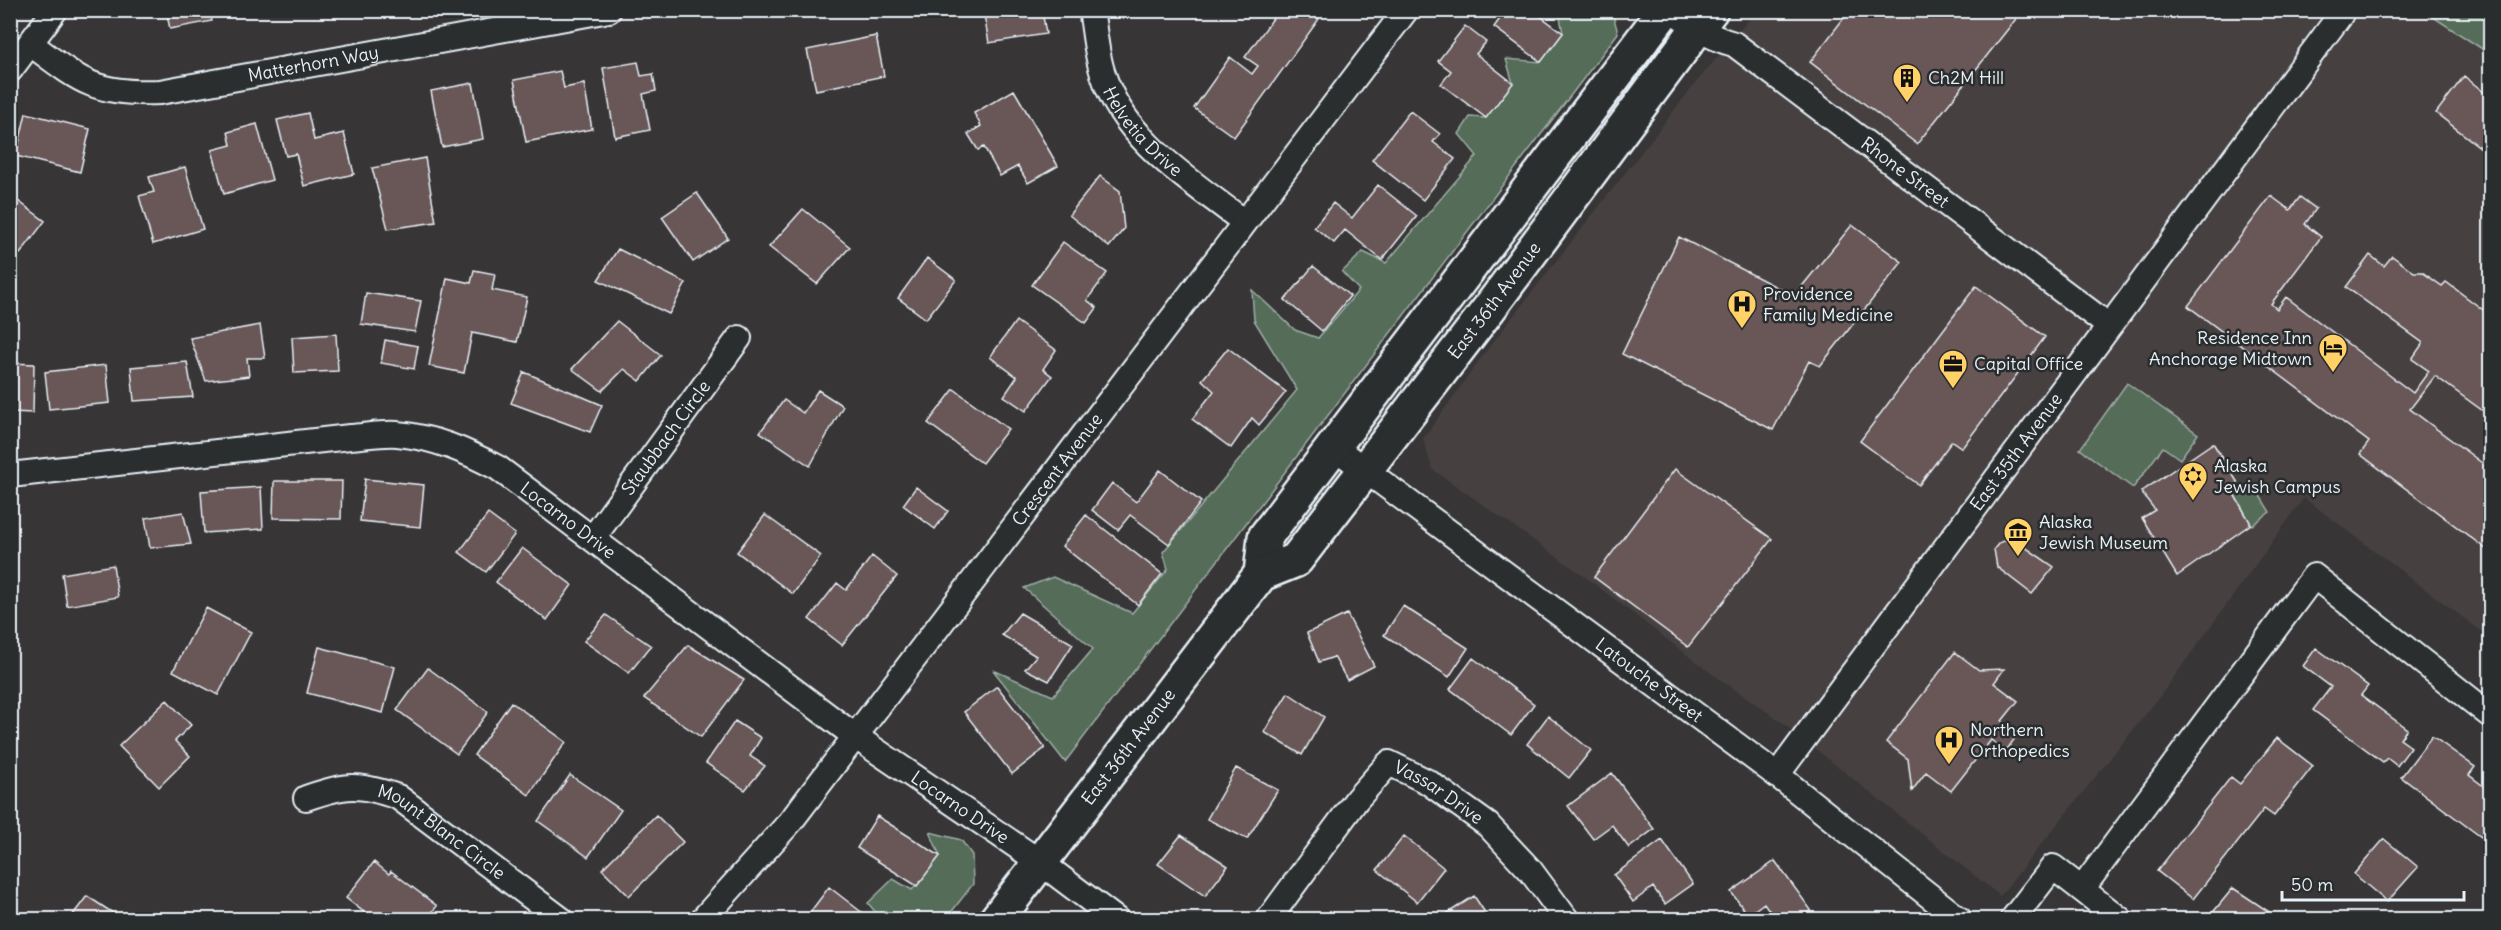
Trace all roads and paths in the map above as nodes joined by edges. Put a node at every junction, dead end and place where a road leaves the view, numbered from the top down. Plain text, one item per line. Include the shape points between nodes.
1 (55, 10) edge
2 (609, 10) edge
3 (1091, 10) edge
4 (1406, 10) edge
5 (1665, 10) edge
6 (2339, 12) edge
7 (1693, 16) edge
8 (31, 44) junction
9 (10, 70) edge
10 (1244, 222) junction
11 (2109, 326) junction
12 (739, 338) dead end
13 (1334, 447) junction
14 (1366, 470) junction
15 (10, 475) edge
16 (593, 538) junction
17 (1261, 574) junction
18 (2490, 715) edge
19 (856, 737) junction
20 (1778, 775) junction
21 (306, 798) dead end
22 (1040, 862) junction
23 (2082, 889) junction
24 (562, 920) edge
25 (702, 920) edge
26 (996, 920) edge
27 (1117, 920) edge
28 (1268, 920) edge
29 (1567, 920) edge
30 (1960, 920) edge
31 (2012, 920) edge
32 (2121, 920) edge

1 - 8 street
2 - 8 street, Matterhorn Way via 160,92 135,93 93,86 77,79
3 - 10 street, Helvetia Drive via 1103,74 1118,106 1136,131 1152,149
4 - 10 street, Crescent Avenue
5 - 13 main road
6 - 11 street, East 35th Avenue
7 - 11 street, Rhone Street via 1720,40 1734,44
7 - 14 main road, East 36th Avenue via 1488,310
8 - 9 street
10 - 19 street, Crescent Avenue
11 - 20 street, East 35th Avenue
12 - 16 street, Staubbach Circle
13 - 14 street, Latouche Street
13 - 17 main road via 1265,537
14 - 17 main road, East 36th Avenue via 1296,560
14 - 20 street, Latouche Street
15 - 16 street, Locarno Drive via 396,434 466,450 498,468
16 - 19 street, Locarno Drive
17 - 22 main road, East 36th Avenue
18 - 23 street via 2314,576
19 - 22 street, Locarno Drive
19 - 25 street, Crescent Avenue via 791,821
20 - 30 street, Latouche Street
21 - 24 street, Mount Blanc Circle via 338,787 370,787 398,797
22 - 26 main road, East 36th Avenue
22 - 27 street, Locarno Drive
23 - 31 street via 2053,867
23 - 32 street
28 - 29 street, Vassar Drive via 1389,763 1428,782 1488,825 1530,870

